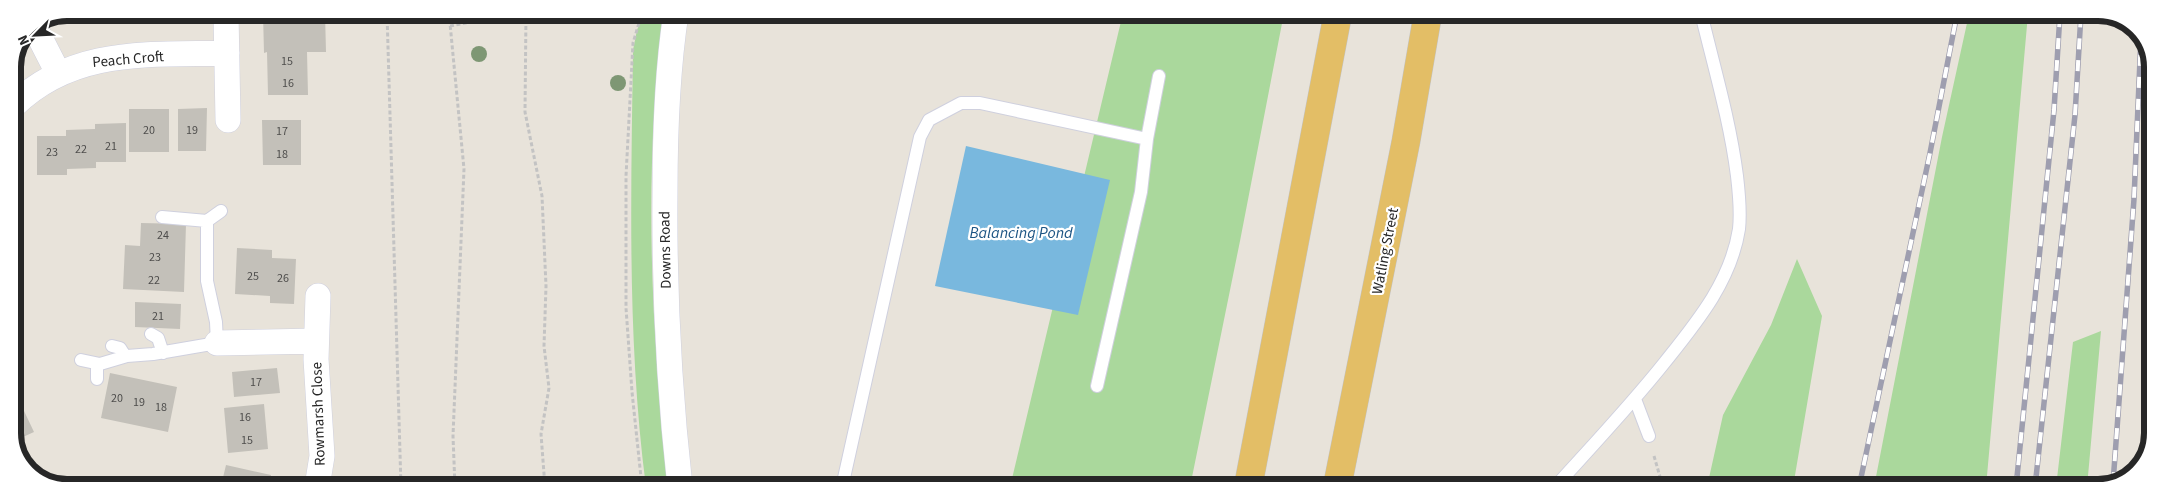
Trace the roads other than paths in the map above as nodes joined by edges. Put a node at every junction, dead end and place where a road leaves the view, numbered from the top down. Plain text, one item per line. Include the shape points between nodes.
1 (226, 21) edge
2 (675, 21) edge
3 (1336, 21) edge
4 (1427, 21) edge
5 (1703, 21) edge
6 (38, 33) edge
7 (227, 53) junction
8 (58, 73) junction
9 (1159, 76) dead end
10 (21, 99) edge
11 (228, 120) dead end
12 (1146, 139) junction
13 (222, 211) dead end
14 (162, 217) dead end
15 (207, 221) junction
16 (318, 296) dead end
17 (151, 334) dead end
18 (316, 341) junction
19 (217, 343) junction
20 (112, 346) dead end
21 (162, 353) junction
22 (125, 356) junction
23 (82, 360) dead end
24 (97, 364) junction
25 (97, 379) dead end
26 (1097, 386) dead end
27 (1635, 400) junction
28 (1648, 436) road end
29 (318, 479) edge
30 (679, 479) edge
31 (844, 479) edge
32 (1250, 479) edge
33 (1339, 479) edge
34 (1562, 479) edge

1 - 7 street
2 - 30 street, Downs Road via 666,105 664,230 668,357
3 - 32 highway
4 - 33 highway, Watling Street
5 - 27 lane via 1733,147 1739,228 1730,262 1714,297
6 - 8 street
7 - 8 street, Peach Croft via 114,57 83,63
7 - 11 street
8 - 10 street, Peach Croft
9 - 12 lane
12 - 26 lane via 1141,192
12 - 31 lane via 980,103 961,103 929,120 920,137
13 - 15 lane
14 - 15 lane
15 - 19 lane via 207,281
16 - 18 street, Rowmarsh Close
17 - 21 lane via 158,338
18 - 19 street, Rowmarsh Close
18 - 29 street, Rowmarsh Close via 322,456
19 - 21 lane
20 - 22 lane via 120,348
21 - 22 lane
22 - 24 lane
23 - 24 lane
24 - 25 lane
27 - 28 lane
27 - 34 lane

